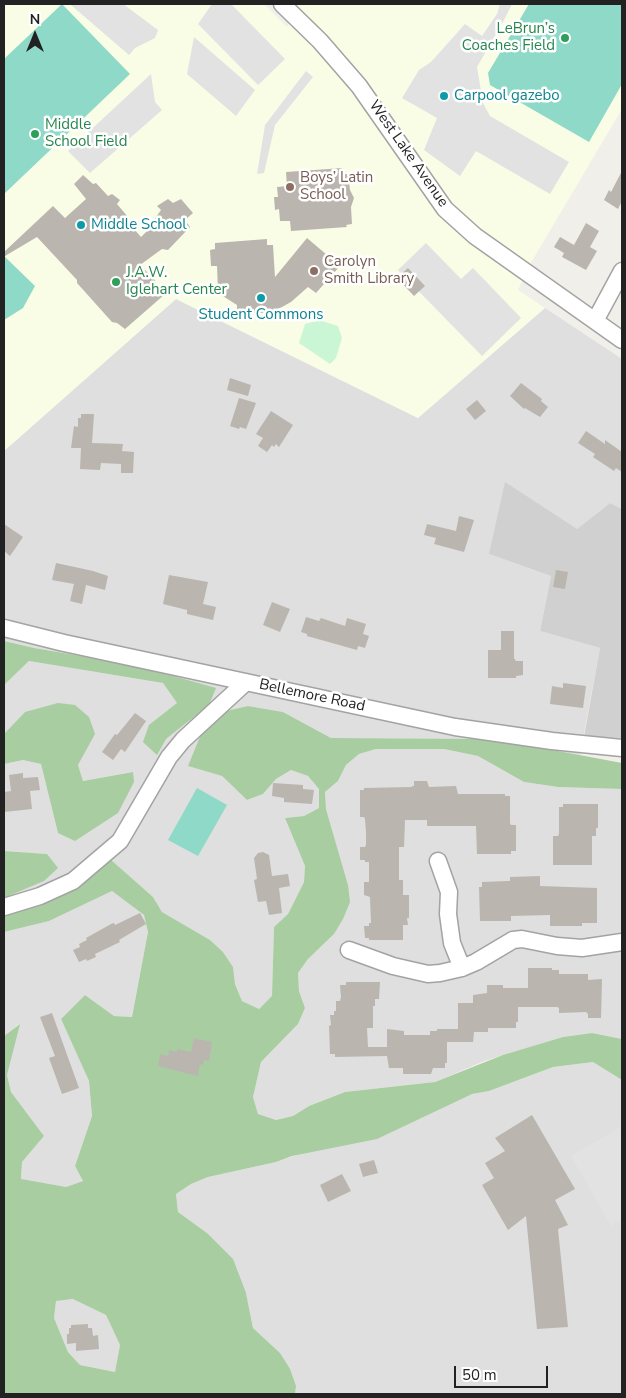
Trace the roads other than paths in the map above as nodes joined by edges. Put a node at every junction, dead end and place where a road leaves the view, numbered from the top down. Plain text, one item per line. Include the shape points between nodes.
1 (282, 4) edge
2 (622, 271) edge
3 (595, 321) junction
4 (622, 340) edge
5 (4, 628) edge
6 (246, 682) junction
7 (622, 748) edge
8 (438, 861) dead end
9 (4, 907) edge
10 (622, 942) edge
11 (349, 950) dead end
12 (462, 968) junction

1 - 3 street, West Lake Avenue via 359,86 445,209 475,236
2 - 3 street
3 - 4 street, West Lake Avenue
5 - 6 street, Bellemore Road via 64,644
6 - 7 street, Bellemore Road via 455,727
6 - 9 street via 183,740 120,841 73,881
8 - 12 street via 449,892 452,943
10 - 12 street via 582,948 513,940
11 - 12 street via 416,973 440,973

